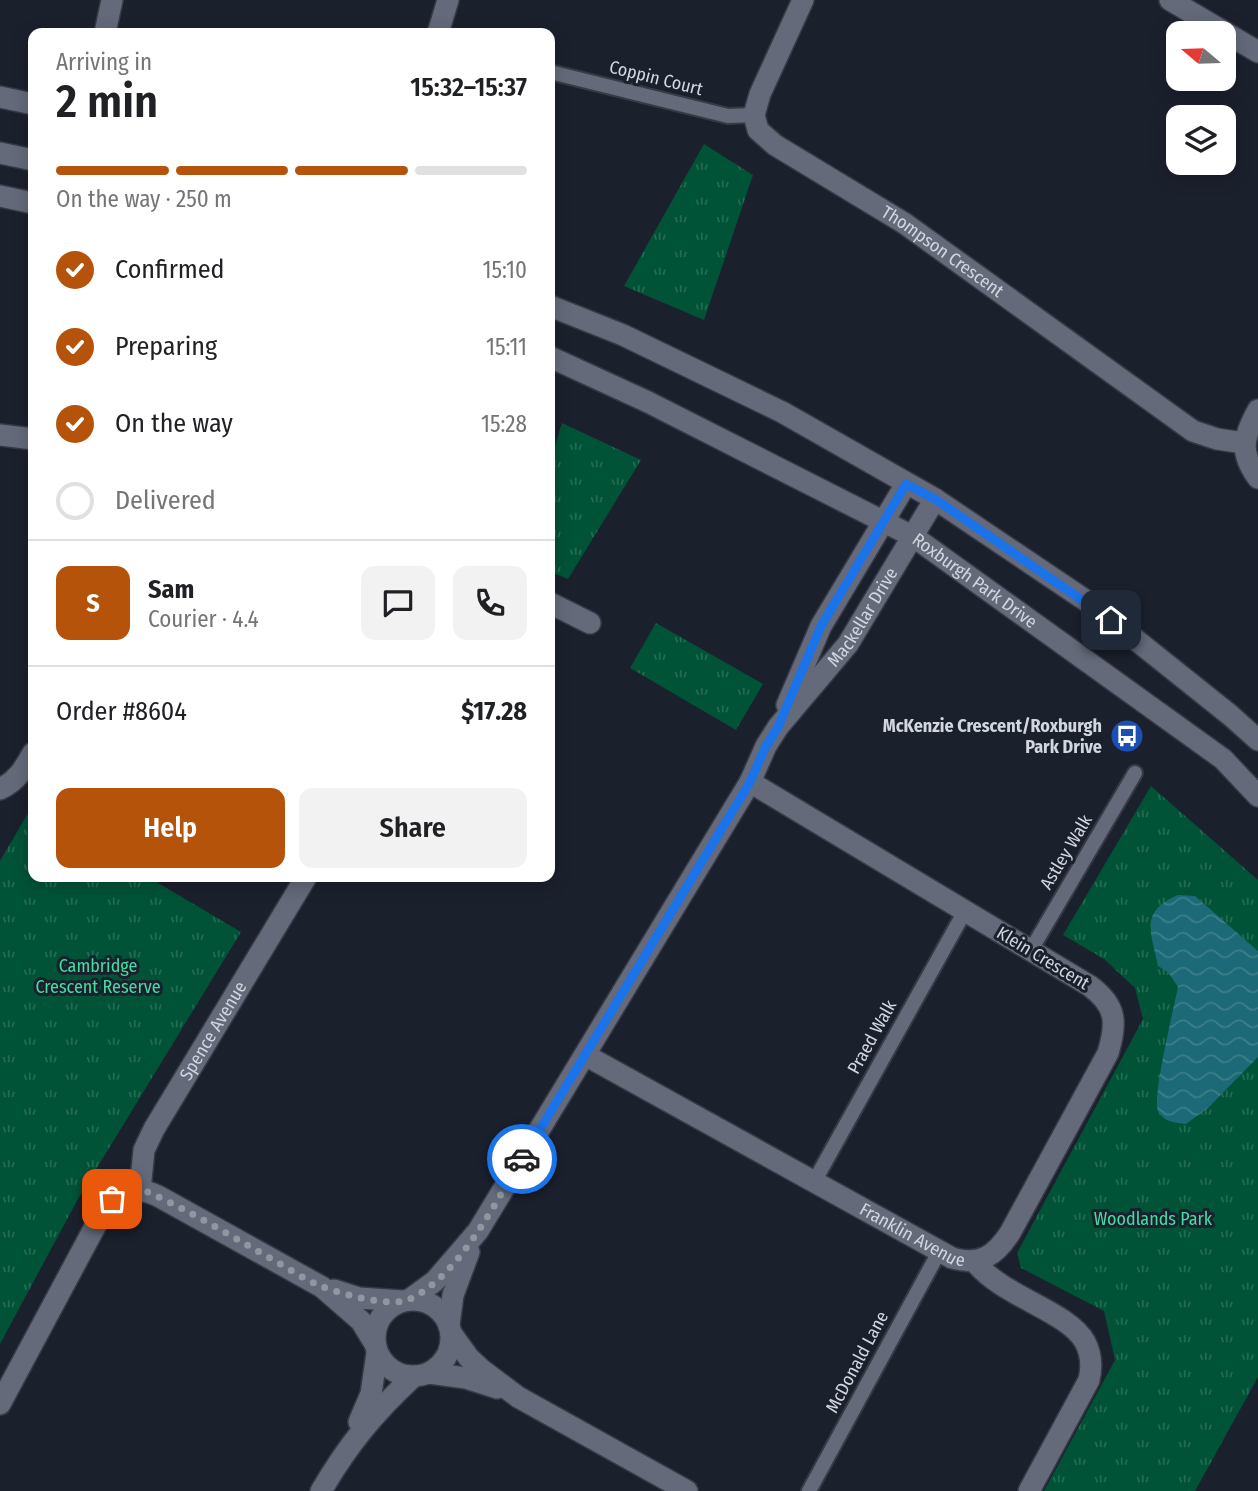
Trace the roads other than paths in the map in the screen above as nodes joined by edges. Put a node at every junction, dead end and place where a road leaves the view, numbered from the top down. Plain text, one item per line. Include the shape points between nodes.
1 (112, 0) edge
2 (448, 0) edge
3 (803, 0) edge
4 (1170, 0) edge
5 (106, 28) edge
6 (439, 28) edge
7 (1258, 52) edge
8 (555, 73) edge
9 (0, 97) edge
10 (28, 103) edge
11 (754, 115) junction
12 (0, 152) edge
13 (28, 159) edge
14 (0, 196) edge
15 (28, 203) edge
16 (555, 308) edge
17 (555, 359) edge
18 (1258, 410) edge
19 (0, 435) edge
20 (28, 438) edge
21 (1244, 443) junction
22 (1258, 478) edge
23 (906, 484) junction
24 (935, 499) junction
25 (885, 521) junction
26 (914, 537) junction
27 (555, 606) edge
28 (590, 623) dead end
29 (778, 727) junction
30 (1258, 740) edge
31 (28, 762) edge
32 (1135, 773) dead end
33 (750, 782) junction
34 (0, 789) edge
35 (1258, 796) edge
36 (303, 882) edge
37 (965, 911) junction
38 (1031, 950) junction
39 (585, 1055) junction
40 (814, 1182) junction
41 (140, 1190) junction
42 (478, 1231) junction
43 (939, 1252) junction
44 (975, 1262) junction
45 (322, 1287) junction
46 (405, 1300) junction
47 (450, 1329) junction
48 (376, 1348) junction
49 (421, 1375) junction
50 (518, 1396) junction
51 (0, 1405) edge
52 (350, 1443) junction
53 (321, 1491) edge
54 (687, 1491) edge
55 (809, 1491) edge
56 (1029, 1491) edge

1 - 5 street
2 - 6 street
3 - 11 street
4 - 7 street
8 - 11 lane, Coppin Court via 728,116
9 - 10 street
11 - 21 street, Thompson Crescent via 758,130 775,145 904,223 1194,430
12 - 13 street
14 - 15 street
16 - 23 street via 623,335 782,412
17 - 25 street, Roxburgh Park Drive
18 - 21 street
19 - 20 street
21 - 22 street via 1247,462
23 - 24 street
23 - 25 street, Mackellar Drive
24 - 26 street, Mackellar Drive
24 - 30 street via 1091,604
25 - 26 street, Roxburgh Park Drive
25 - 29 street, Mackellar Drive via 821,626
26 - 29 street, Mackellar Drive via 848,644
26 - 35 street, Roxburgh Park Drive via 1223,759
27 - 28 street
29 - 33 street, Mackellar Drive
31 - 34 street via 20,776
32 - 38 lane, Astley Walk
33 - 37 street, Klein Crescent
33 - 39 street, Mackellar Drive
36 - 41 street, Spence Avenue via 154,1129 144,1150
37 - 38 street, Klein Crescent
37 - 40 lane, Praed Walk
38 - 44 street, Klein Crescent via 1103,996 1114,1016 1114,1034 1010,1233 989,1256
39 - 40 street, Franklin Avenue
39 - 42 street, Mackellar Drive
40 - 43 street, Franklin Avenue
41 - 45 street via 170,1202
41 - 51 street via 126,1191 105,1208
42 - 46 street, Mackellar Drive via 435,1281
42 - 47 street, Mackellar Drive via 455,1288
43 - 44 street, Franklin Avenue
43 - 55 lane, McDonald Lane
44 - 56 street, Franklin Avenue via 999,1285 1080,1334 1092,1365 1089,1380
45 - 46 street via 359,1298
45 - 48 street via 361,1321
46 - 47 street via 434,1305
46 - 48 street via 384,1313 375,1333
47 - 49 street via 447,1357
47 - 50 street via 475,1364
48 - 49 street via 392,1370
48 - 52 street via 371,1394
49 - 50 street via 466,1378
49 - 52 street via 385,1402
50 - 54 street
52 - 53 street

